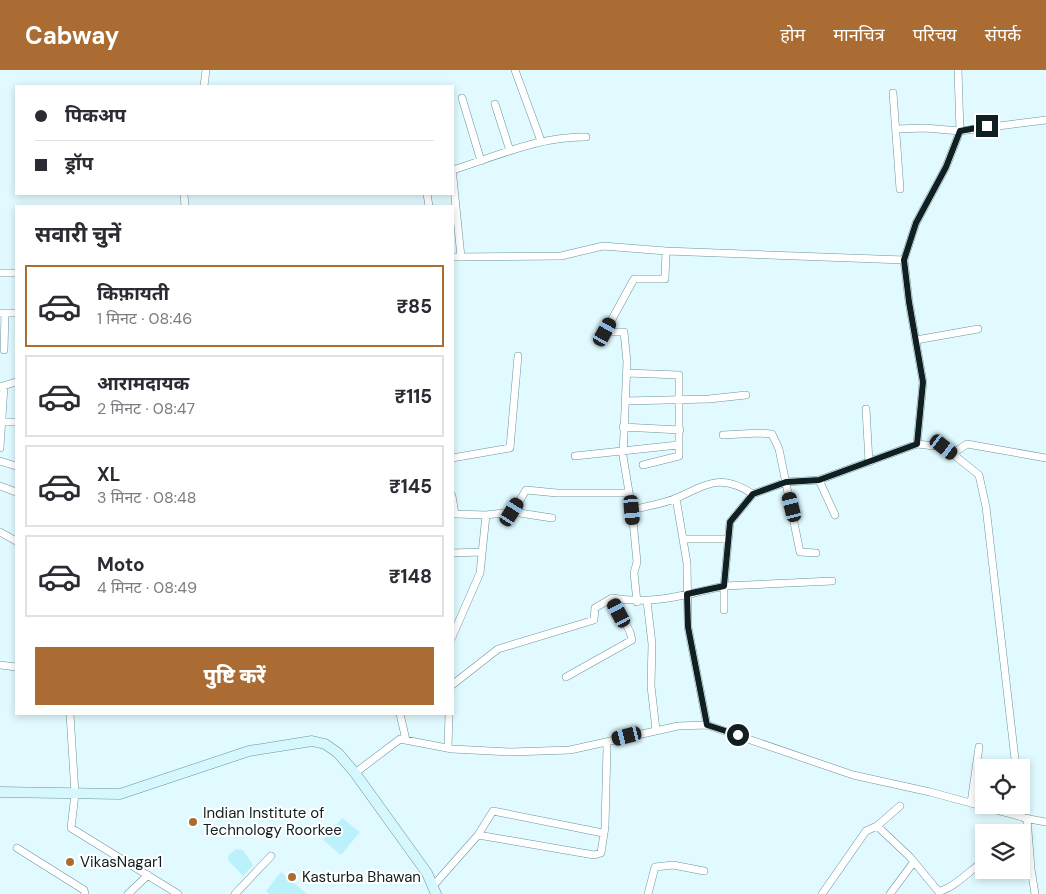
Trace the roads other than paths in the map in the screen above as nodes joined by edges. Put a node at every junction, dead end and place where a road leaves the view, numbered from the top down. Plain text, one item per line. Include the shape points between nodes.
1 (206, 70) edge
2 (515, 70) edge
3 (958, 70) edge
4 (204, 85) edge
5 (893, 94) dead end
6 (462, 98) dead end
7 (495, 104) dead end
8 (1046, 120) edge
9 (896, 129) junction
10 (960, 131) junction
11 (586, 137) dead end
12 (541, 141) junction
13 (510, 152) junction
14 (481, 161) junction
15 (454, 169) edge
16 (454, 179) edge
17 (900, 189) dead end
18 (666, 251) junction
19 (454, 257) edge
20 (462, 257) junction
21 (904, 260) junction
22 (0, 273) edge
23 (15, 273) edge
24 (3, 313) edge
25 (978, 329) dead end
26 (916, 340) junction
27 (4, 350) dead end
28 (518, 356) dead end
29 (627, 373) junction
30 (15, 382) edge
31 (2, 386) edge
32 (746, 395) dead end
33 (679, 399) junction
34 (625, 401) junction
35 (866, 409) dead end
36 (3, 422) junction
37 (15, 422) edge
38 (623, 427) junction
39 (680, 430) junction
40 (724, 435) dead end
41 (917, 444) junction
42 (678, 445) junction
43 (0, 448) edge
44 (623, 450) junction
45 (952, 454) junction
46 (576, 456) dead end
47 (454, 458) edge
48 (1046, 458) edge
49 (0, 461) edge
50 (869, 462) junction
51 (643, 464) dead end
52 (15, 466) edge
53 (819, 480) junction
54 (786, 482) junction
55 (0, 486) edge
56 (15, 492) edge
57 (628, 493) junction
58 (753, 494) junction
59 (676, 498) junction
60 (454, 508) edge
61 (632, 510) junction
62 (512, 512) junction
63 (486, 515) junction
64 (835, 515) dead end
65 (552, 518) dead end
66 (0, 532) edge
67 (683, 539) junction
68 (728, 539) junction
69 (15, 540) edge
70 (482, 552) junction
71 (454, 553) edge
72 (816, 553) dead end
73 (832, 581) dead end
74 (724, 586) junction
75 (687, 594) junction
76 (612, 598) junction
77 (647, 601) junction
78 (636, 602) junction
79 (724, 610) dead end
80 (454, 632) edge
81 (0, 665) edge
82 (15, 667) edge
83 (566, 677) dead end
84 (454, 681) edge
85 (70, 715) edge
86 (400, 715) edge
87 (449, 715) edge
88 (707, 725) junction
89 (656, 730) junction
90 (406, 740) junction
91 (607, 747) dead end
92 (979, 747) dead end
93 (448, 748) junction
94 (1015, 759) edge
95 (355, 773) junction
96 (0, 792) edge
97 (75, 794) junction
98 (971, 803) junction
99 (900, 806) dead end
100 (1023, 814) edge
101 (1024, 818) junction
102 (1046, 822) edge
103 (876, 826) junction
104 (603, 833) junction
105 (478, 835) junction
106 (17, 848) dead end
107 (271, 856) dead end
108 (913, 862) junction
109 (975, 867) edge
110 (704, 871) dead end
111 (148, 875) junction
112 (435, 890) edge
113 (86, 893) edge
114 (128, 894) edge
115 (178, 894) edge
116 (235, 894) edge
117 (648, 894) edge
118 (822, 894) edge
119 (890, 894) edge
120 (1035, 894) edge

1 - 4 street
2 - 12 street
3 - 10 street
5 - 9 street
6 - 14 street
7 - 13 street
8 - 10 street
9 - 10 street
9 - 17 street
10 - 21 street via 946,167 916,223
11 - 12 street via 563,136
12 - 13 street
13 - 14 street
14 - 15 street
16 - 20 street
18 - 20 street via 603,246 562,256
18 - 21 street
18 - 29 street via 665,279 634,279 605,332 624,332
19 - 20 street
21 - 26 street
22 - 23 street
24 - 27 street
25 - 26 street
26 - 41 street via 923,382
28 - 47 street via 510,448
29 - 33 street via 679,375
29 - 34 street
30 - 31 street
31 - 36 street
32 - 33 street
33 - 34 street
33 - 39 street
34 - 38 street
35 - 50 street
36 - 37 street
36 - 43 street
38 - 39 street
38 - 44 street
39 - 42 street
40 - 54 street via 772,434 779,448
41 - 45 street via 944,447
41 - 50 street
42 - 44 street
42 - 51 street via 679,456
44 - 46 street
44 - 57 street
45 - 48 street via 967,444
45 - 94 street via 979,475 986,507
49 - 52 street
50 - 53 street
53 - 54 street
53 - 64 street
54 - 58 street
54 - 72 street via 800,552
55 - 56 street
57 - 61 street
57 - 62 street via 526,490
58 - 59 street via 742,487 717,482 697,487
58 - 68 street via 730,522
59 - 61 street
59 - 67 street
60 - 63 street via 455,514
61 - 78 street via 637,562 634,573
62 - 63 street
62 - 65 street
63 - 70 street
66 - 69 street
67 - 68 street
67 - 75 street
68 - 74 street
70 - 71 street
70 - 80 street via 480,573
73 - 74 street
74 - 75 street
74 - 79 street
75 - 77 street
75 - 88 street via 688,627
76 - 78 street
76 - 83 street via 632,640
76 - 84 street via 595,608 594,620 498,649
77 - 78 street
77 - 89 street via 652,644 650,686
81 - 82 street
85 - 97 street
86 - 90 street
87 - 93 street
88 - 89 street
88 - 98 street via 853,776
89 - 93 street via 570,750 511,752
90 - 93 street
90 - 95 street via 400,739
91 - 104 street
92 - 98 street
95 - 97 street via 325,744 312,741 249,751 120,794
95 - 112 street via 427,873
96 - 97 street
97 - 111 street via 71,828
98 - 101 street
99 - 103 street
100 - 101 street
101 - 102 street
101 - 120 street
103 - 108 street
103 - 118 street via 866,831
104 - 105 street via 493,811
104 - 105 street via 601,853 594,856
105 - 112 street
106 - 113 street
107 - 116 street
108 - 109 street via 938,892
108 - 119 street
110 - 117 street via 673,865 655,867
111 - 114 street
111 - 115 street

